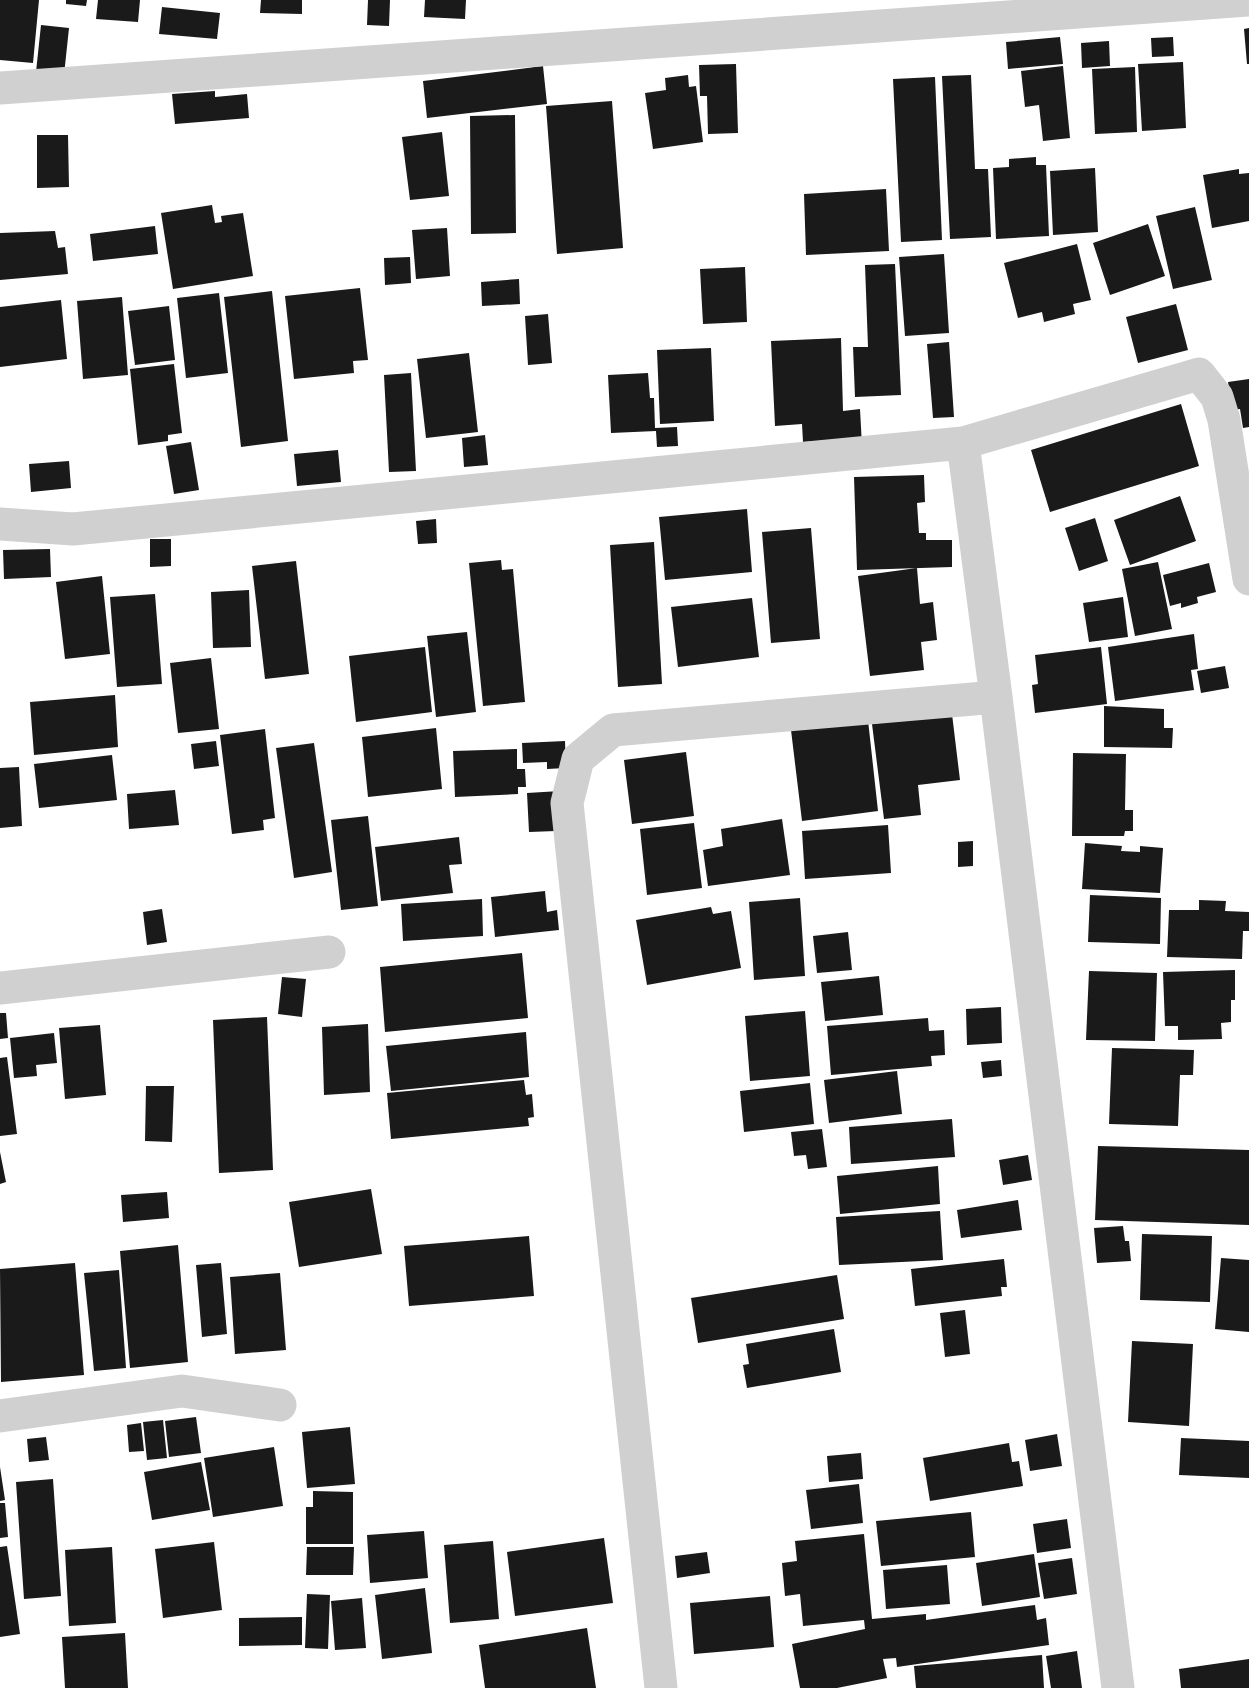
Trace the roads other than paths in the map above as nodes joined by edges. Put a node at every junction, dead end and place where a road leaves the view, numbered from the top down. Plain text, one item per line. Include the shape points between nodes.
1 (1249, 0) edge
2 (0, 88) edge
3 (963, 444) junction
4 (0, 524) edge
5 (1249, 579) edge
6 (996, 697) junction
7 (329, 952) dead end
8 (0, 988) edge
9 (280, 1405) dead end
10 (0, 1416) edge
11 (661, 1688) edge
12 (1118, 1688) edge

1 - 2 street
3 - 4 street via 73,529
3 - 5 street via 1199,374 1217,397 1224,420
3 - 6 street
6 - 11 street via 613,729 578,759 567,803
6 - 12 street
7 - 8 street
9 - 10 street via 182,1391

